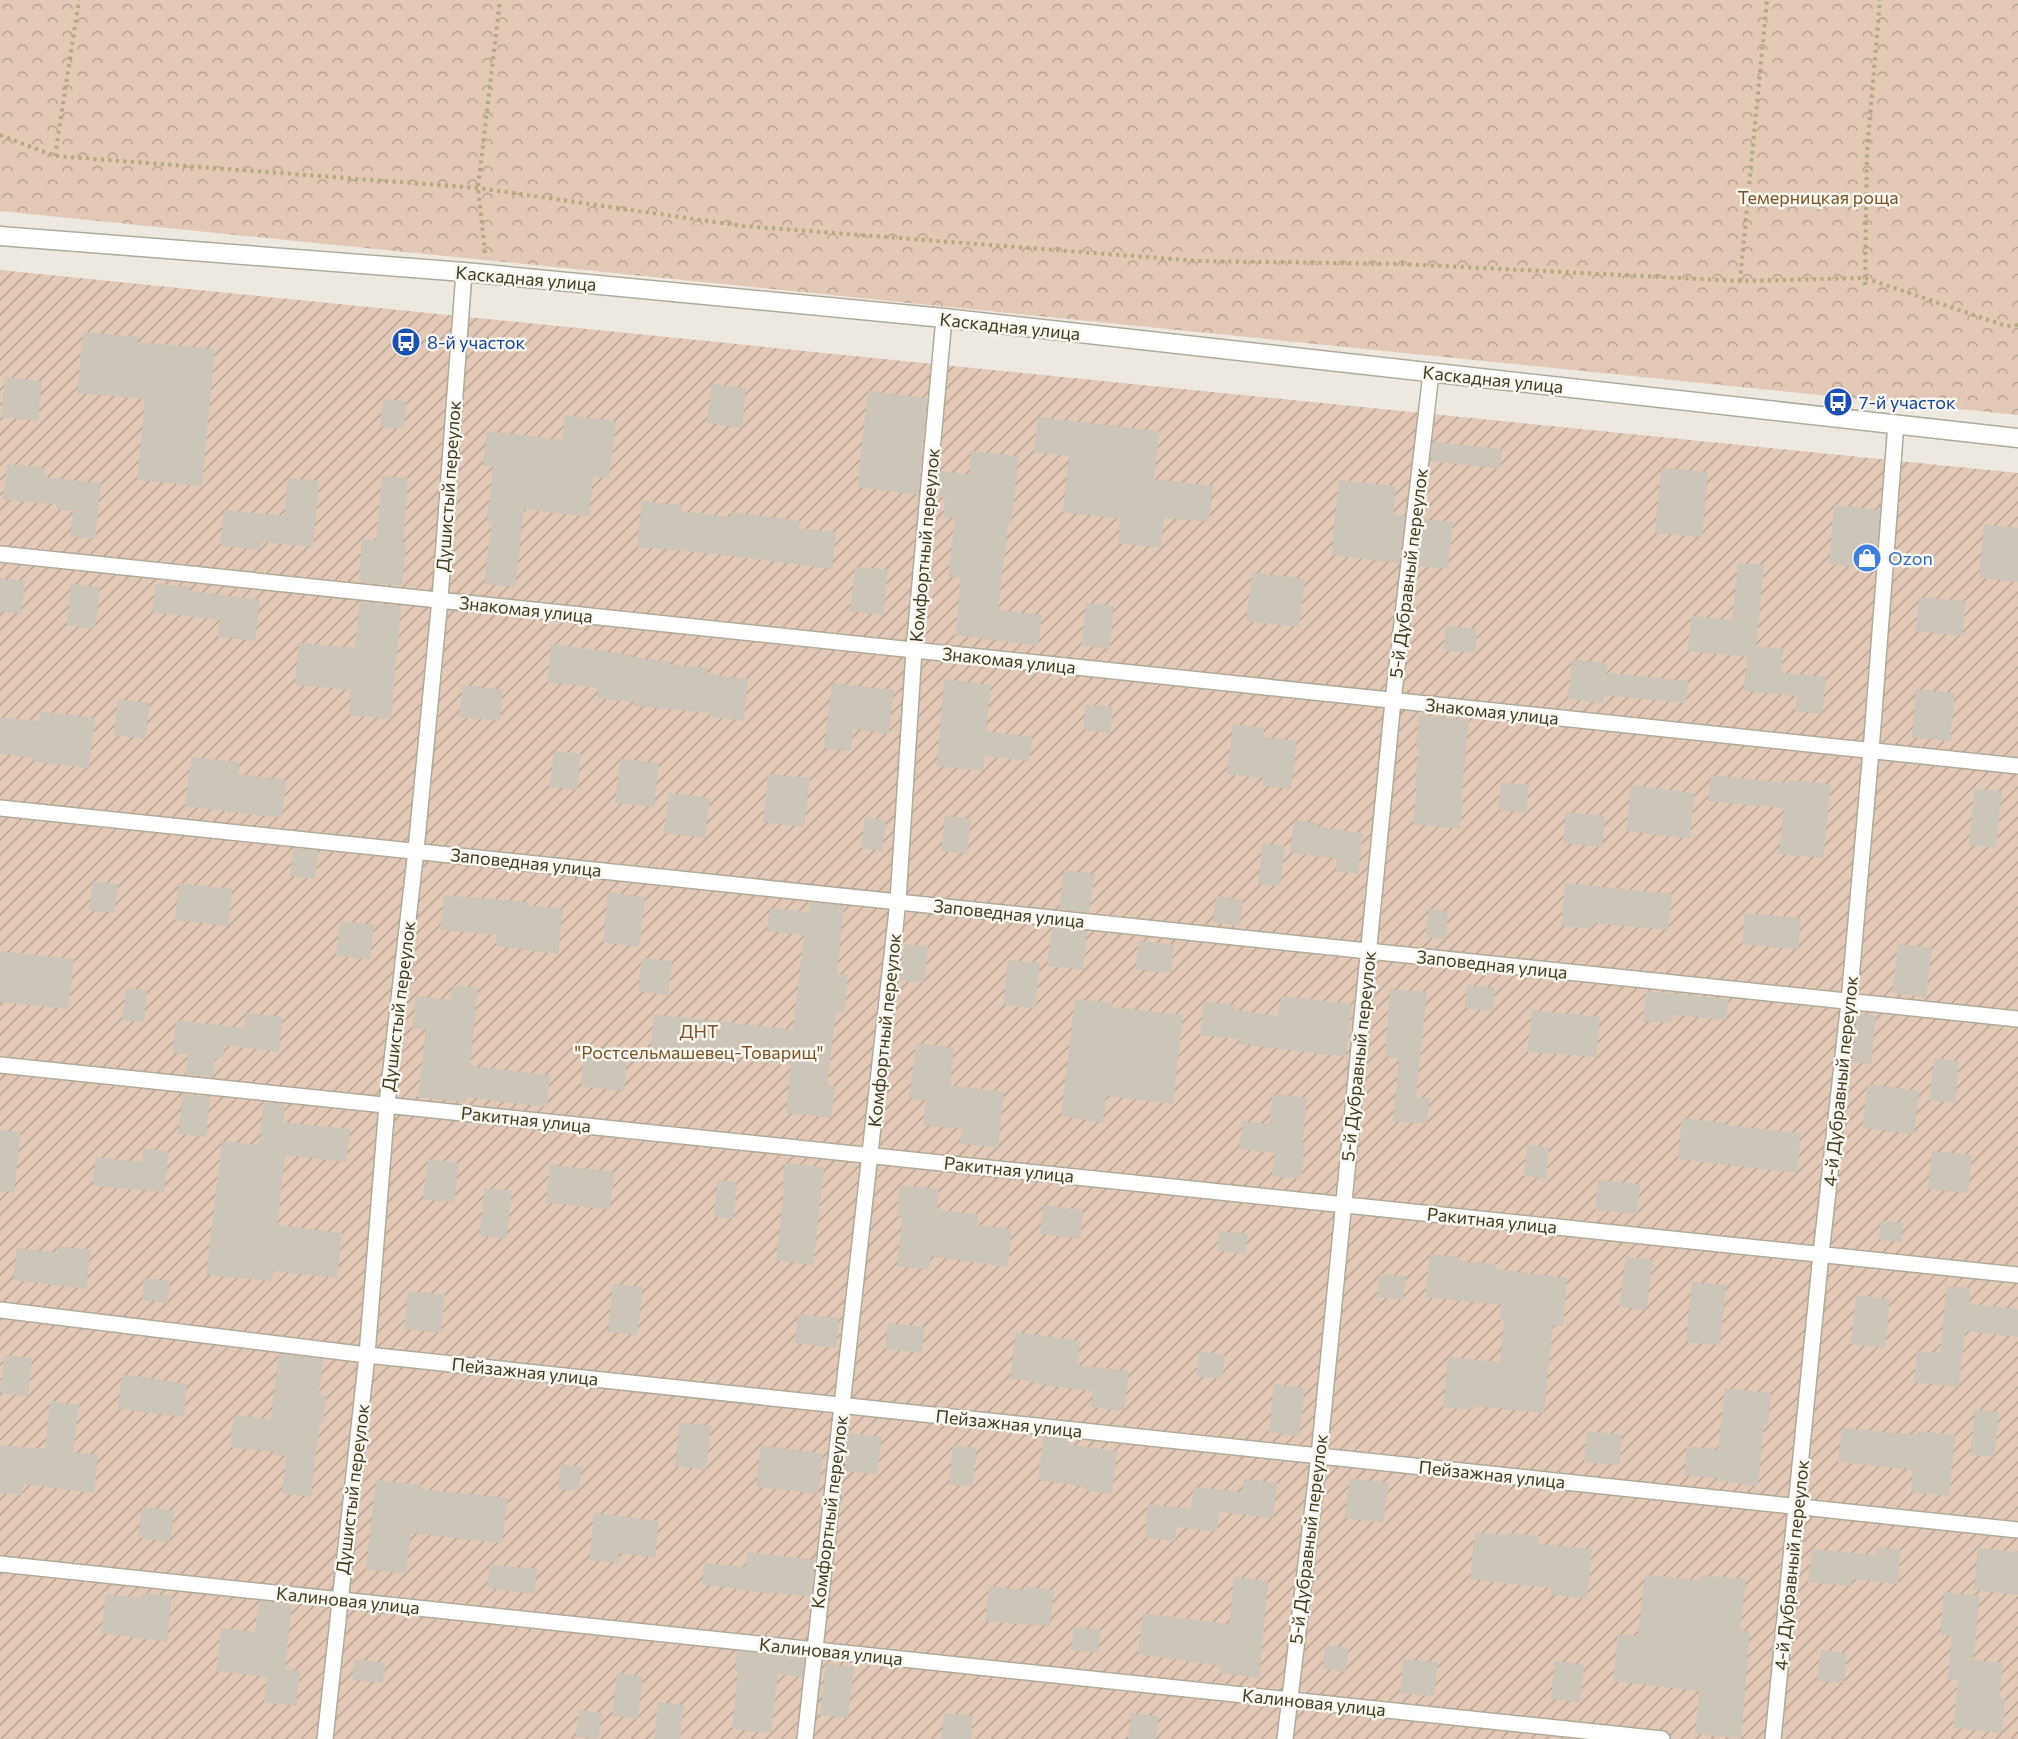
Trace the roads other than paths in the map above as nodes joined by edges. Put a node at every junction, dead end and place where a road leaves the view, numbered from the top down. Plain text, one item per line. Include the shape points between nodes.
1 (0, 236) edge
2 (464, 272) junction
3 (945, 318) junction
4 (1431, 373) junction
5 (1896, 423) junction
6 (2018, 438) edge
7 (0, 554) edge
8 (440, 600) junction
9 (914, 650) junction
10 (1393, 701) junction
11 (1871, 751) junction
12 (2018, 766) edge
13 (0, 808) edge
14 (416, 850) junction
15 (898, 901) junction
16 (1368, 951) junction
17 (1849, 1002) junction
18 (2018, 1019) edge
19 (0, 1065) edge
20 (387, 1104) junction
21 (871, 1155) junction
22 (1344, 1204) junction
23 (1821, 1254) junction
24 (2018, 1275) edge
25 (0, 1310) edge
26 (367, 1355) junction
27 (842, 1405) junction
28 (1319, 1456) junction
29 (1797, 1506) junction
30 (2018, 1530) edge
31 (0, 1564) edge
32 (339, 1599) junction
33 (814, 1649) junction
34 (1288, 1699) junction
35 (326, 1739) edge
36 (805, 1739) edge
37 (1285, 1739) edge
38 (1662, 1739) edge
39 (1773, 1739) edge

1 - 2 street, Каскадная улица
2 - 3 street, Каскадная улица
2 - 8 lane, Душистый переулок
3 - 4 street, Каскадная улица
3 - 9 lane, Комфортный переулок
4 - 5 street, Каскадная улица
4 - 10 lane, 5-й Дубравный переулок
5 - 6 street, Каскадная улица
5 - 11 lane, 4-й Дубравный переулок
7 - 8 lane, Знакомая улица
8 - 9 lane, Знакомая улица
8 - 14 lane, Душистый переулок
9 - 10 lane, Знакомая улица
9 - 15 lane, Комфортный переулок
10 - 11 lane, Знакомая улица
10 - 16 lane, 5-й Дубравный переулок
11 - 12 lane, Знакомая улица
11 - 17 lane, 4-й Дубравный переулок
13 - 14 lane, Заповедная улица
14 - 15 lane, Заповедная улица
14 - 20 lane, Душистый переулок
15 - 16 lane, Заповедная улица
15 - 21 lane, Комфортный переулок
16 - 17 lane, Заповедная улица
16 - 22 lane, 5-й Дубравный переулок
17 - 18 lane, Заповедная улица
17 - 23 lane, 4-й Дубравный переулок
19 - 20 lane, Ракитная улица
20 - 21 lane, Ракитная улица
20 - 26 lane, Душистый переулок
21 - 22 lane, Ракитная улица
21 - 27 lane, Комфортный переулок
22 - 23 lane, Ракитная улица
22 - 28 lane, 5-й Дубравный переулок
23 - 24 lane, Ракитная улица
23 - 29 lane, 4-й Дубравный переулок
25 - 26 lane, Пейзажная улица
26 - 27 lane, Пейзажная улица
26 - 32 lane, Душистый переулок
27 - 28 lane, Пейзажная улица
27 - 33 lane, Комфортный переулок
28 - 29 lane, Пейзажная улица
28 - 34 lane, 5-й Дубравный переулок
29 - 30 lane, Пейзажная улица
29 - 39 lane, 4-й Дубравный переулок
31 - 32 lane, Калиновая улица
32 - 33 lane, Калиновая улица
32 - 35 lane, Душистый переулок
33 - 34 lane, Калиновая улица
33 - 36 lane, Комфортный переулок
34 - 37 lane, 5-й Дубравный переулок
34 - 38 lane, Калиновая улица

